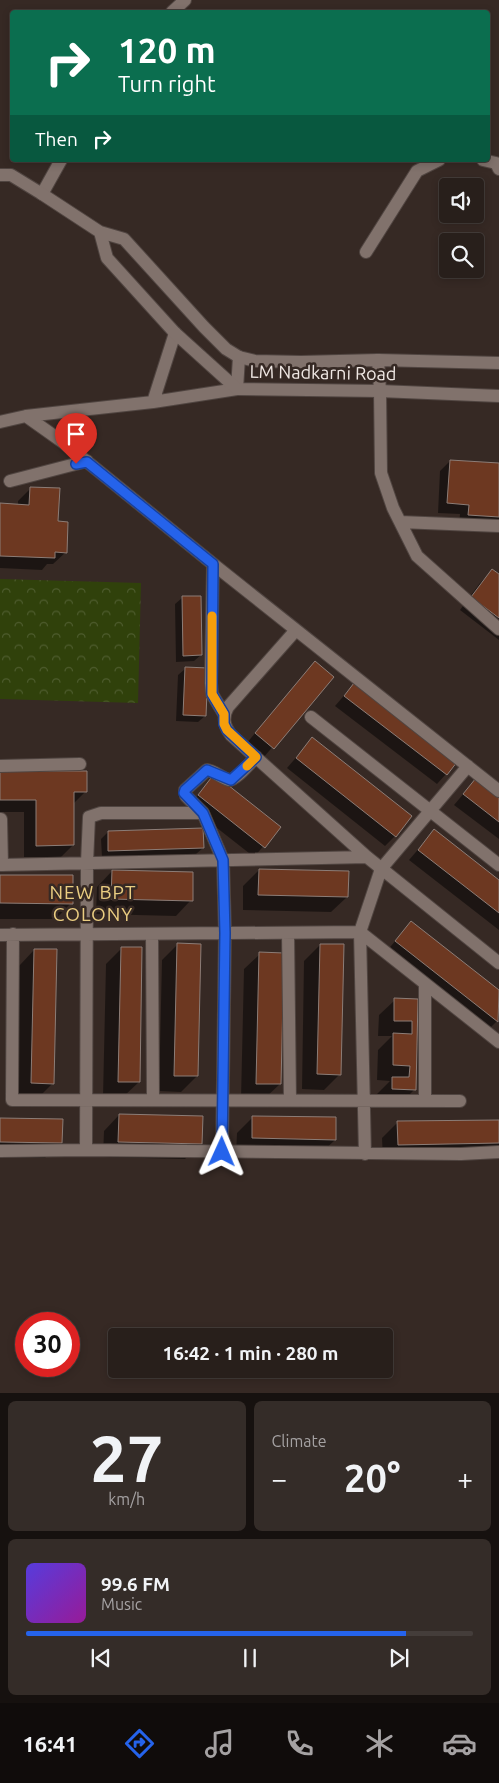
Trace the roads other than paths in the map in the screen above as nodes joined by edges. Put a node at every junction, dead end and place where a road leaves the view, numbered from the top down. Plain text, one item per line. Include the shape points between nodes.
1 (184, 0) edge
2 (174, 10) edge
3 (60, 162) edge
4 (435, 162) edge
5 (490, 162) edge
6 (499, 169) edge
7 (0, 175) edge
8 (42, 194) junction
9 (100, 232) junction
10 (366, 252) dead end
11 (174, 333) junction
12 (239, 357) junction
13 (378, 360) junction
14 (499, 363) edge
15 (237, 389) junction
16 (380, 391) junction
17 (499, 396) edge
18 (153, 402) junction
19 (26, 416) junction
20 (0, 422) edge
21 (87, 462) junction
22 (10, 480) dead end
23 (400, 522) junction
24 (499, 526) edge
25 (213, 564) junction
26 (499, 629) edge
27 (296, 630) junction
28 (224, 714) junction
29 (311, 716) dead end
30 (256, 757) junction
31 (80, 764) dead end
32 (0, 766) edge
33 (468, 766) junction
34 (499, 791) edge
35 (430, 811) junction
36 (203, 813) junction
37 (1, 819) dead end
38 (367, 857) junction
39 (1, 858) edge
40 (223, 860) junction
41 (87, 863) junction
42 (499, 865) edge
43 (381, 869) junction
44 (360, 932) junction
45 (225, 933) junction
46 (288, 933) junction
47 (6, 934) edge
48 (88, 934) junction
49 (152, 934) junction
50 (499, 963) edge
51 (425, 984) junction
52 (498, 1040) edge
53 (6, 1100) edge
54 (86, 1100) junction
55 (152, 1100) junction
56 (223, 1100) junction
57 (290, 1100) junction
58 (364, 1101) junction
59 (426, 1101) junction
60 (460, 1101) dead end
61 (86, 1150) junction
62 (0, 1151) edge
63 (222, 1152) junction
64 (499, 1152) edge
65 (365, 1154) junction

1 - 2 street
3 - 8 street
4 - 10 street via 418,171
5 - 6 street
7 - 8 street, LM Nadkarni Road via 10,175
8 - 9 street, LM Nadkarni Road
9 - 11 street, LM Nadkarni Road via 107,258
9 - 12 street, LM Nadkarni Road via 124,240 204,327
11 - 15 street, LM Nadkarni Road
11 - 18 street
12 - 13 street, LM Nadkarni Road via 301,362
12 - 15 street
13 - 14 street, LM Nadkarni Road
13 - 16 street
15 - 16 street, LM Nadkarni Road
15 - 18 street
16 - 17 street, LM Nadkarni Road
16 - 23 street via 381,473
18 - 19 street
19 - 20 street
19 - 21 street
21 - 22 street
21 - 25 street
23 - 24 street
23 - 26 street via 417,556
25 - 27 street
25 - 28 street via 211,683 212,694
27 - 28 street
27 - 33 street
28 - 30 street via 224,724 231,735
29 - 35 street
30 - 36 street via 234,779 228,780 207,770 185,790 186,796
30 - 38 street
31 - 32 street
33 - 34 street
33 - 35 street
35 - 42 street
35 - 43 street
36 - 40 street
36 - 41 street via 94,814 89,817
37 - 39 street
38 - 40 street
38 - 43 street
39 - 41 street
40 - 41 street
40 - 45 street
41 - 48 street
43 - 44 street
43 - 50 street
44 - 46 street
44 - 51 street
44 - 58 street
45 - 46 street
45 - 49 street
45 - 56 street
46 - 57 street
47 - 48 street
47 - 53 street
48 - 49 street
48 - 54 street
49 - 55 street
51 - 52 street
51 - 59 street
53 - 54 street
54 - 55 street
54 - 61 street
55 - 56 street
56 - 57 street
56 - 63 street
57 - 58 street
58 - 59 street
58 - 65 street
59 - 60 street
61 - 62 street
61 - 63 street
63 - 65 street
64 - 65 street

